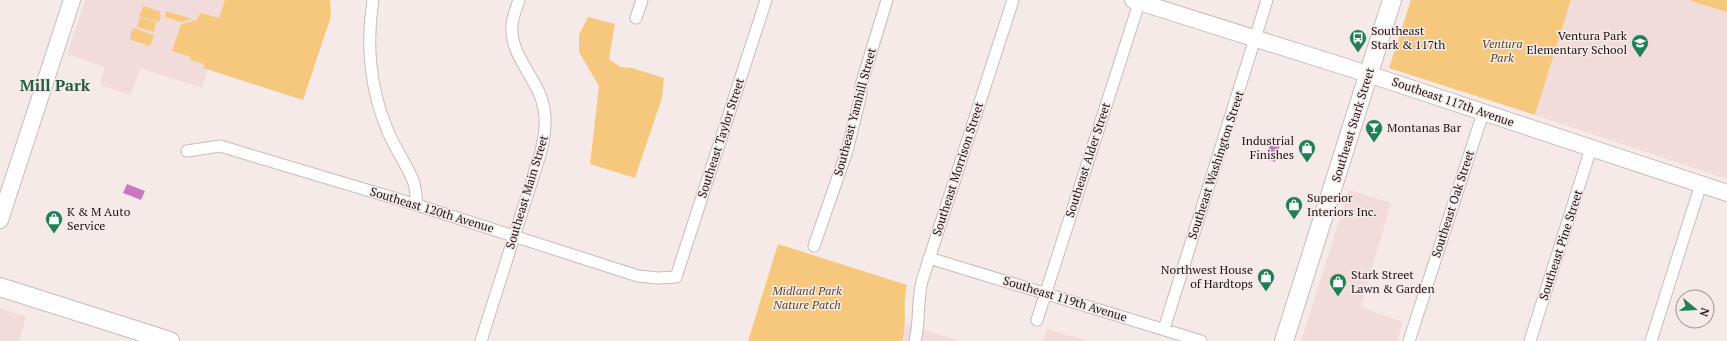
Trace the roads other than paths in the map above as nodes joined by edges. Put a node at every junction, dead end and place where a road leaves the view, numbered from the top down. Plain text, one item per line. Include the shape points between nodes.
1 (72, 0) edge
2 (373, 0) edge
3 (519, 0) edge
4 (642, 0) edge
5 (766, 0) edge
6 (887, 0) edge
7 (1013, 0) edge
8 (1267, 0) edge
9 (1392, 0) edge
10 (1138, 1) edge
11 (636, 18) dead end
12 (1255, 38) junction
13 (1368, 74) junction
14 (1483, 113) junction
15 (1591, 148) junction
16 (187, 151) dead end
17 (1701, 184) junction
18 (1727, 193) edge
19 (417, 204) junction
20 (0, 220) edge
21 (514, 236) junction
22 (814, 246) dead end
23 (929, 258) junction
24 (676, 277) joint
25 (0, 287) edge
26 (1046, 294) junction
27 (1037, 320) dead end
28 (1164, 329) junction
29 (170, 341) edge
30 (480, 341) edge
31 (915, 341) edge
32 (1201, 341) edge
33 (1284, 341) edge
34 (1409, 341) edge
35 (1530, 341) edge
36 (1651, 341) edge

1 - 20 street
2 - 19 street via 370,57 377,101 389,134 414,184
3 - 21 street, Southeast Main Street via 512,23 512,35 519,59 539,92 544,109 545,132
4 - 11 street
5 - 24 street, Southeast Taylor Street
6 - 22 street, Southeast Yamhill Street via 861,85 847,151
7 - 23 street, Southeast Morrison Street
8 - 12 street, Southeast Washington Street
9 - 13 main road, Southeast Stark Street
10 - 12 street, Southeast 117th Avenue
10 - 26 street, Southeast Alder Street
12 - 13 street, Southeast 117th Avenue
12 - 28 street, Southeast Washington Street
13 - 14 street, Southeast 117th Avenue
13 - 33 main road, Southeast Stark Street
14 - 15 street, Southeast 117th Avenue
14 - 34 street, Southeast Oak Street
15 - 17 street, Southeast 117th Avenue
15 - 35 street, Southeast Pine Street
16 - 19 street, Southeast 120th Avenue via 220,146
17 - 18 street, Southeast 117th Avenue
17 - 36 street
19 - 21 street, Southeast 120th Avenue
21 - 24 street, Southeast 120th Avenue via 638,276
21 - 30 street, Southeast Main Street
23 - 26 street, Southeast 119th Avenue
23 - 31 street, Southeast Morrison Street via 919,293
25 - 29 main road
26 - 27 street, Southeast Alder Street
26 - 28 street, Southeast 119th Avenue
28 - 32 street, Southeast 119th Avenue

